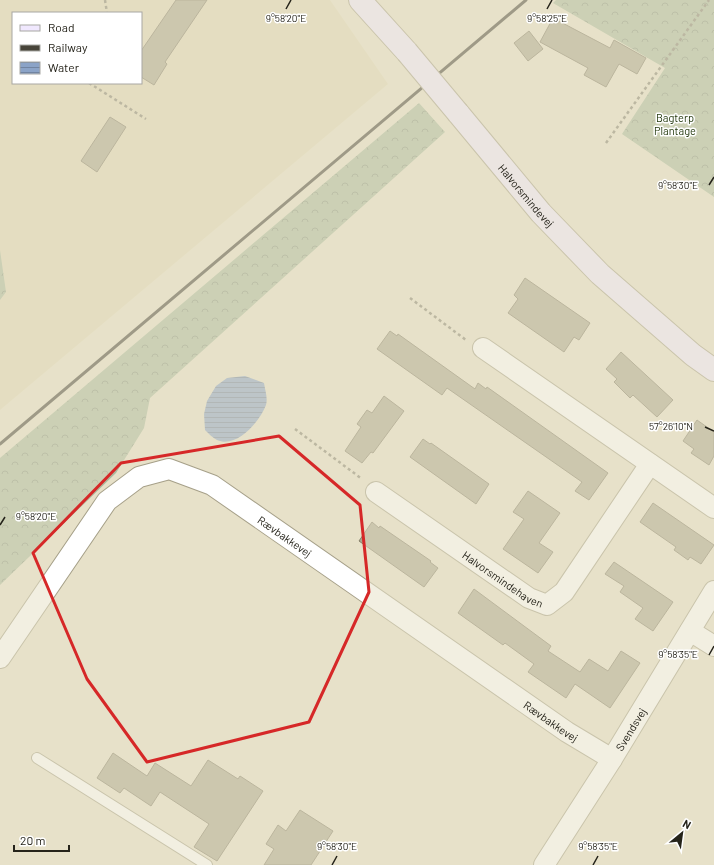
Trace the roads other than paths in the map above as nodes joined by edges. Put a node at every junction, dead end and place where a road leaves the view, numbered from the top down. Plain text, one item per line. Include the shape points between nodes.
1 (360, 0) edge
2 (483, 348) road end
3 (714, 370) edge
4 (650, 464) junction
5 (376, 492) road end
6 (714, 508) edge
7 (714, 591) edge
8 (690, 631) junction
9 (714, 646) edge
10 (0, 658) edge
11 (37, 758) dead end
12 (612, 759) junction
13 (207, 865) edge
14 (544, 865) edge

1 - 3 street, Halvorsmindevej, bridge via 407,52 541,213 600,274 693,355
2 - 4 street
4 - 5 street, Halvorsmindehaven via 564,592 547,604 529,598
4 - 6 street
7 - 8 street, Svendsvej
8 - 9 street
8 - 12 street, Svendsvej
10 - 12 street, Rævbakkevej via 107,501 139,477 169,469 212,485 567,732
11 - 13 lane
12 - 14 street, Svendsvej

